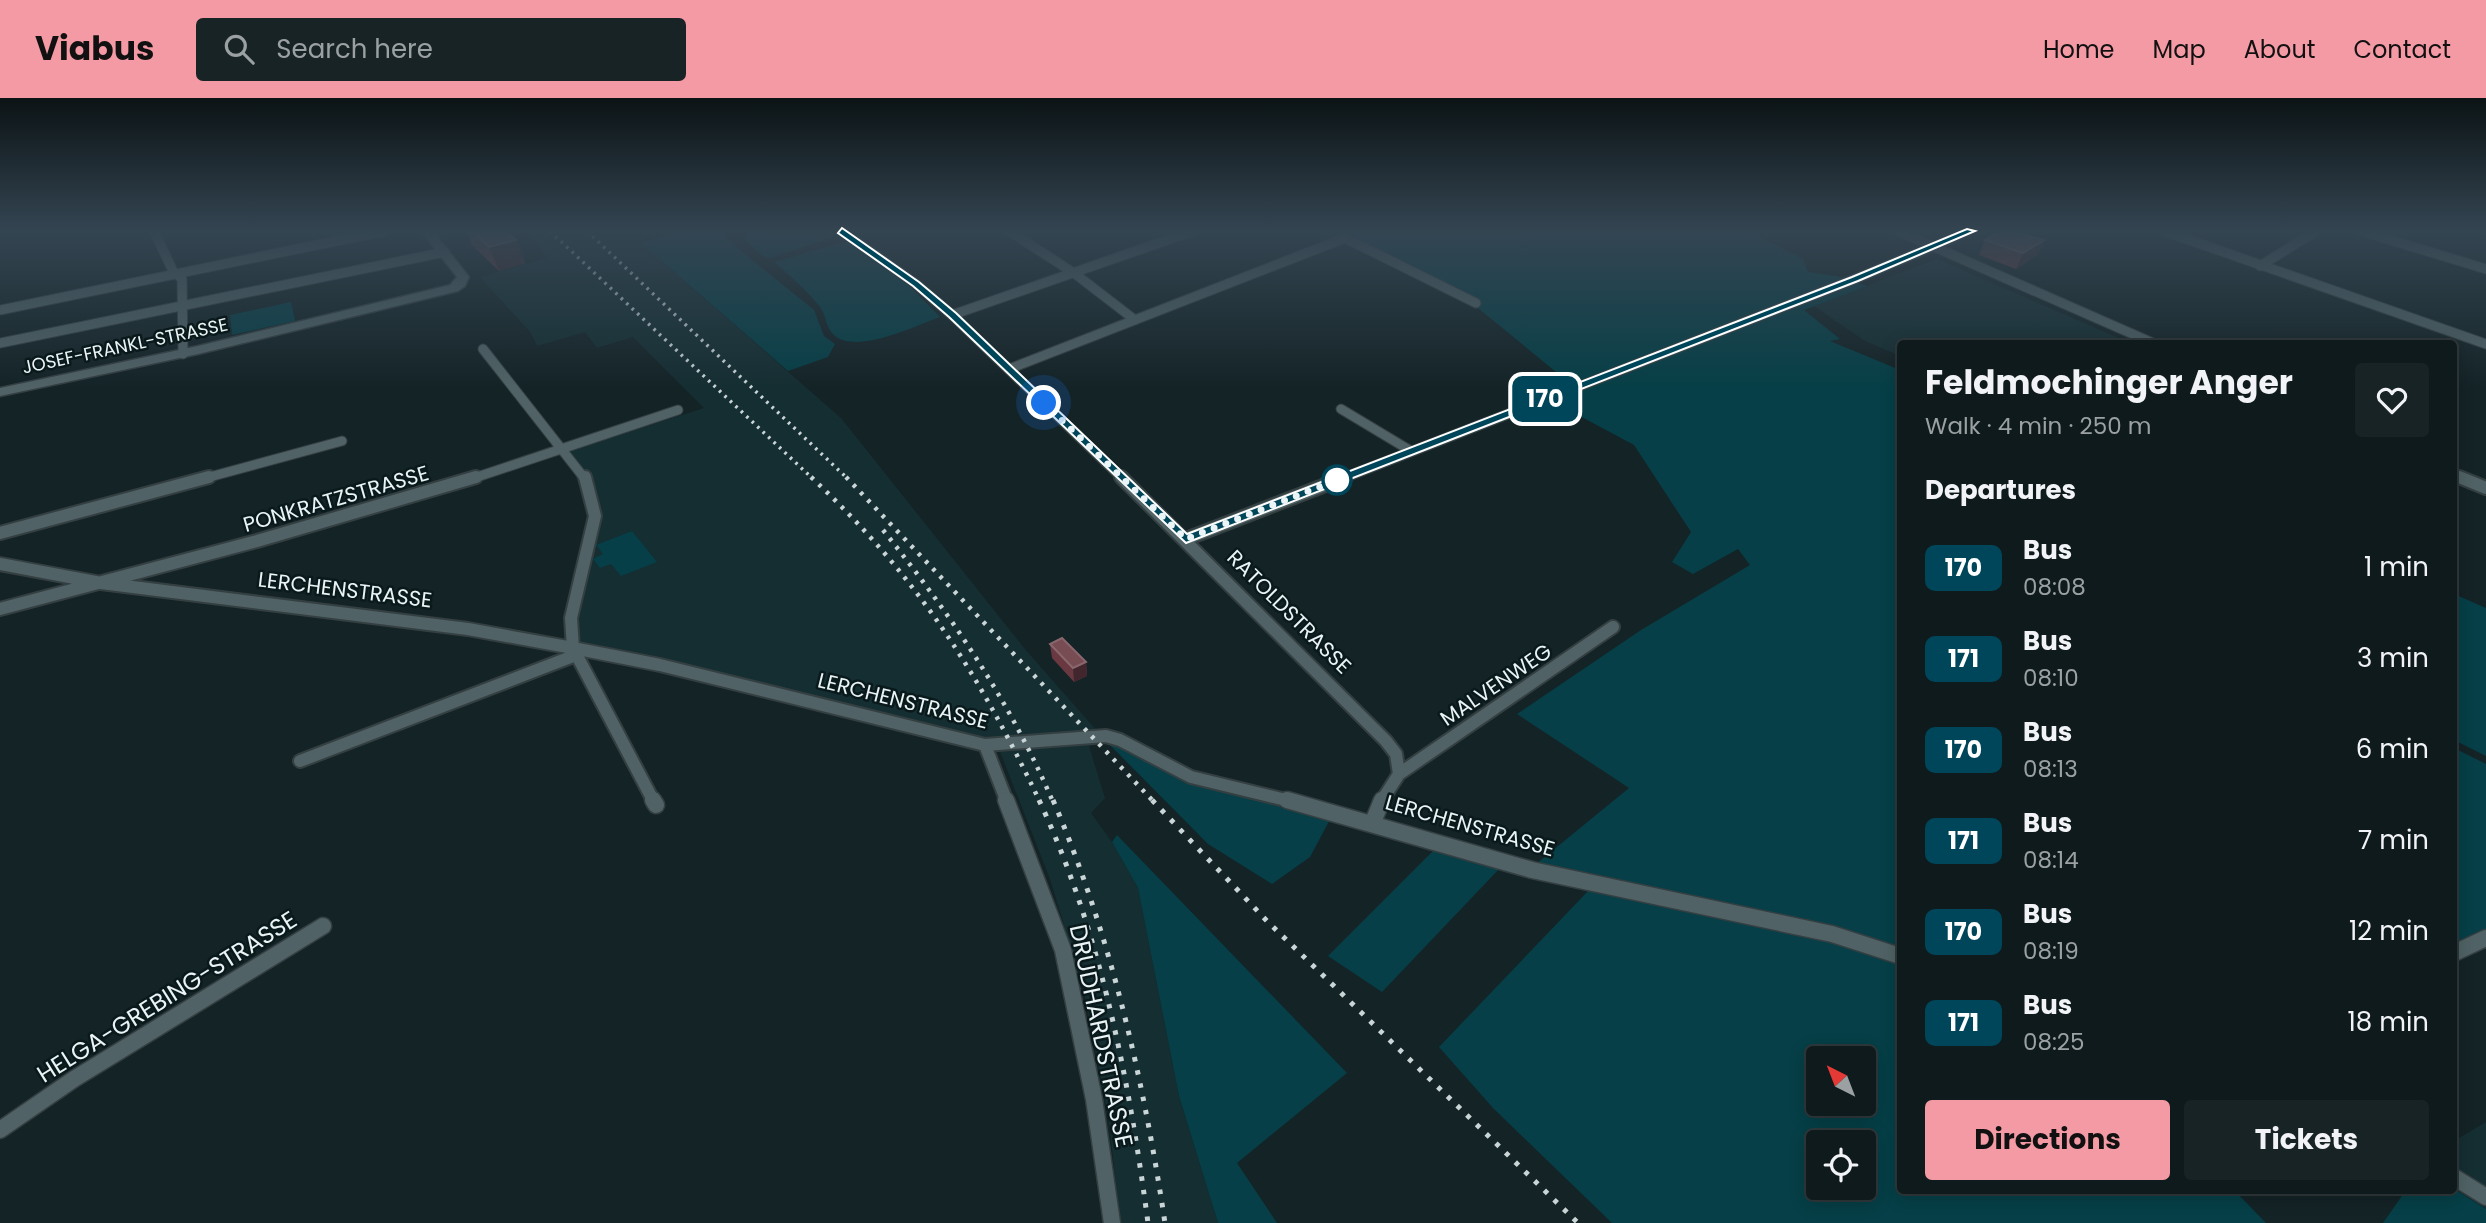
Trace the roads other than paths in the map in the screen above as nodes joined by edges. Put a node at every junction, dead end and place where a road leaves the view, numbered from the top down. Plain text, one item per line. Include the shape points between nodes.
1 (135, 284) edge
2 (182, 284) edge
3 (292, 284) edge
4 (460, 284) edge
5 (915, 284) edge
6 (1044, 284) edge
7 (1088, 284) edge
8 (1228, 284) edge
9 (1437, 284) edge
10 (1841, 284) edge
11 (2018, 284) edge
12 (2313, 284) edge
13 (1476, 303) dead end
14 (183, 306) junction
15 (0, 310) edge
16 (952, 315) junction
17 (1135, 320) junction
18 (2146, 340) edge
19 (0, 343) edge
20 (2486, 344) edge
21 (483, 349) dead end
22 (183, 354) junction
23 (1009, 369) junction
24 (0, 393) edge
25 (1341, 409) dead end
26 (678, 410) dead end
27 (342, 441) dead end
28 (566, 450) junction
29 (1411, 451) junction
30 (2457, 476) edge
31 (2486, 488) edge
32 (0, 533) edge
33 (1186, 539) junction
34 (0, 564) edge
35 (101, 583) junction
36 (0, 609) edge
37 (1613, 627) dead end
38 (574, 651) junction
39 (985, 745) junction
40 (300, 761) dead end
41 (1399, 774) junction
42 (656, 805) dead end
43 (1373, 822) junction
44 (323, 926) dead end
45 (2486, 939) edge
46 (2457, 952) edge
47 (1897, 955) edge
48 (0, 1130) edge
49 (2457, 1179) edge
50 (2486, 1197) edge
51 (1112, 1223) edge

1 - 15 street
2 - 14 street
3 - 14 street
4 - 22 main road, JOSEF-FRANKL-STRASSE via 424,297
5 - 16 street, RATOLDSTRASSE
6 - 16 street
7 - 17 street
8 - 17 street
9 - 13 street
10 - 29 street
11 - 18 street
12 - 20 street
14 - 19 street
14 - 22 street
16 - 23 street, RATOLDSTRASSE
17 - 23 street
21 - 28 street
22 - 24 main road, JOSEF-FRANKL-STRASSE
23 - 33 street, RATOLDSTRASSE
25 - 29 street
26 - 28 street, PONKRATZSTRASSE
27 - 32 street
28 - 35 street, PONKRATZSTRASSE via 400,502
28 - 38 street via 584,475 595,516 571,618
29 - 33 street
30 - 31 street
33 - 41 street, RATOLDSTRASSE via 1386,741 1396,754
34 - 35 street, LERCHENSTRASSE
35 - 36 street, PONKRATZSTRASSE
35 - 38 street, LERCHENSTRASSE via 468,629
37 - 41 street, MALVENWEG
38 - 39 street, LERCHENSTRASSE via 660,665
38 - 40 street
38 - 42 street
39 - 43 street, LERCHENSTRASSE via 1106,736 1191,777
39 - 51 street, DRUDHARDSTRASSE via 1063,950 1094,1099
41 - 43 street
43 - 47 street, LERCHENSTRASSE via 1532,870 1832,934
44 - 48 street, HELGA-GREBING-STRASSE via 74,1079
45 - 46 street
49 - 50 street

